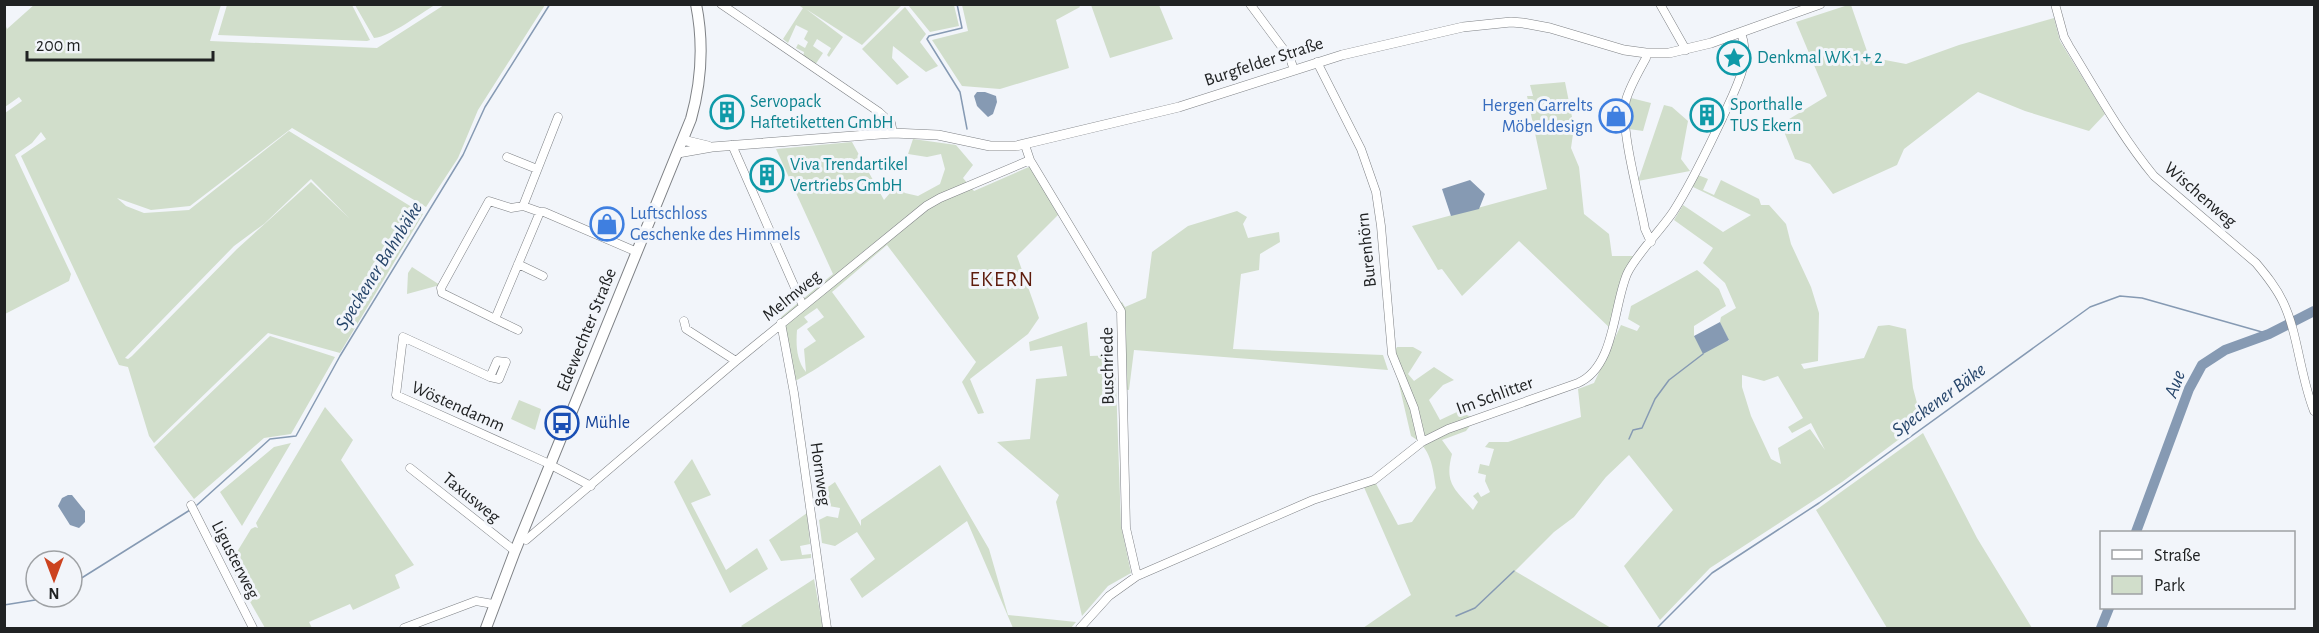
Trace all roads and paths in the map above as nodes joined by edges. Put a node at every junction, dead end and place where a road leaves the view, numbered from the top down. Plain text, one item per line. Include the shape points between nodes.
1 (696, 4) edge
2 (721, 4) edge
3 (1250, 4) edge
4 (1660, 4) edge
5 (1820, 4) edge
6 (2055, 4) edge
7 (1741, 33) junction
8 (1686, 50) junction
9 (1646, 53) junction
10 (1317, 62) junction
11 (1294, 70) junction
12 (558, 117) dead end
13 (893, 133) junction
14 (683, 140) junction
15 (732, 145) junction
16 (1025, 145) junction
17 (710, 147) junction
18 (678, 153) junction
19 (507, 157) dead end
20 (1030, 160) junction
21 (537, 170) junction
22 (523, 206) junction
23 (540, 212) junction
24 (1651, 242) junction
25 (637, 252) junction
26 (518, 264) junction
27 (543, 276) dead end
28 (803, 306) junction
29 (495, 319) junction
30 (684, 321) dead end
31 (781, 323) junction
32 (518, 330) dead end
33 (736, 361) junction
34 (490, 377) dead end
35 (2314, 411) edge
36 (1422, 442) junction
37 (550, 464) junction
38 (410, 468) dead end
39 (591, 486) junction
40 (191, 504) dead end
41 (526, 540) dead end
42 (515, 551) junction
43 (1137, 576) junction
44 (493, 604) junction
45 (253, 628) edge
46 (404, 628) edge
47 (486, 628) edge
48 (827, 628) edge
49 (1080, 628) edge

1 - 14 main road, Edewechter Straße via 701,64 696,100
2 - 13 street via 879,112 891,123
3 - 11 street via 1290,58
4 - 8 street
5 - 7 street, Burgfelder Straße
6 - 35 street, Wischenweg via 2069,46 2144,164 2256,263 2274,286 2289,320
7 - 8 street, Burgfelder Straße
7 - 24 street, Im Schlitter via 1745,56 1734,92 1674,212
8 - 9 street, Burgfelder Straße
9 - 10 street, Burgfelder Straße via 1511,22 1434,33
9 - 24 street via 1625,103 1625,115
10 - 11 street, Burgfelder Straße
10 - 36 street, Burenhörn via 1361,149 1376,192 1392,354 1414,408
11 - 16 street, Burgfelder Straße via 1179,107
12 - 21 street
13 - 15 street, Burgfelder Straße
13 - 16 street, Burgfelder Straße via 938,135 999,147
14 - 17 street, Burgfelder Straße
14 - 18 main road, Edewechter Straße
15 - 17 street, Burgfelder Straße
15 - 28 street
16 - 20 street, Buschriede
17 - 18 street, Burgfelder Straße
18 - 25 main road, Edewechter Straße
19 - 21 street
20 - 28 street, Melmweg via 926,206
20 - 43 street, Buschriede via 1121,311 1126,528
21 - 22 street
22 - 23 street
22 - 29 street via 511,208 489,201 441,288 442,293
23 - 25 street
23 - 26 street
24 - 36 street, Im Schlitter via 1628,272 1610,337 1591,376
25 - 37 main road, Edewechter Straße
26 - 27 street
26 - 29 street
28 - 31 street, Melmweg
29 - 32 street
30 - 33 street via 686,328
31 - 33 street, Melmweg
31 - 48 street, Hornweg
33 - 39 street, Melmweg
34 - 37 street, Wöstendamm via 403,337 396,395
36 - 43 street, Im Schlitter via 1374,480 1313,500
37 - 39 street
37 - 42 main road, Edewechter Straße
38 - 42 street, Taxusweg
39 - 41 street, Melmweg
40 - 45 street, Ligusterweg
42 - 44 main road, Edewechter Straße
43 - 49 street, Im Schlitter via 1109,596
44 - 46 street via 476,601
44 - 47 main road, Edewechter Straße

